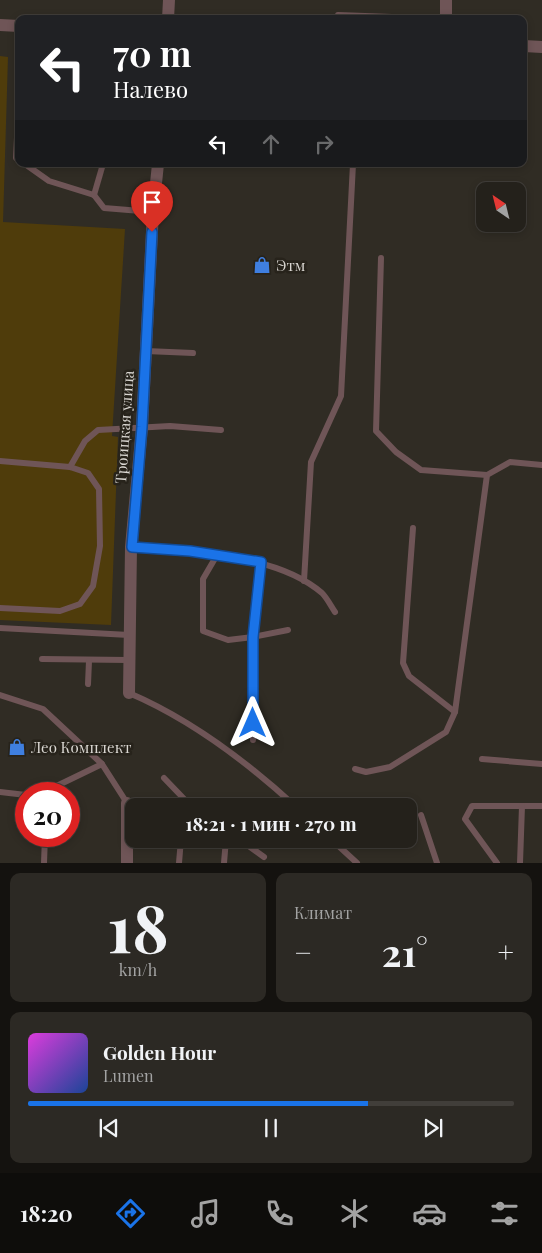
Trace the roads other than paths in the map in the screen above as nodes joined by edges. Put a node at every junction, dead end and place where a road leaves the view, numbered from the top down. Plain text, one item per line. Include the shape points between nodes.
1 (169, 0) edge
2 (446, 0) edge
3 (168, 15) edge
4 (446, 15) edge
5 (0, 25) edge
6 (15, 26) edge
7 (527, 46) edge
8 (542, 47) edge
9 (30, 167) edge
10 (102, 167) edge
11 (158, 167) edge
12 (353, 167) edge
13 (94, 195) junction
14 (153, 212) junction
15 (382, 258) dead end
16 (146, 351) junction
17 (193, 353) dead end
18 (142, 427) junction
19 (221, 430) dead end
20 (0, 461) edge
21 (542, 465) edge
22 (70, 467) junction
23 (487, 475) junction
24 (413, 528) dead end
25 (132, 547) junction
26 (217, 555) junction
27 (261, 562) junction
28 (304, 581) junction
29 (0, 608) edge
30 (335, 612) dead end
31 (0, 628) edge
32 (288, 630) dead end
33 (129, 635) junction
34 (253, 637) junction
35 (42, 659) dead end
36 (128, 660) junction
37 (89, 661) junction
38 (88, 684) dead end
39 (129, 693) joint
40 (1, 696) edge
41 (455, 712) junction
42 (253, 740) dead end
43 (482, 759) dead end
44 (102, 764) junction
45 (542, 764) edge
46 (355, 769) dead end
47 (164, 778) dead end
48 (65, 782) edge
49 (0, 792) edge
50 (15, 794) edge
51 (181, 798) edge
52 (286, 798) edge
53 (125, 800) edge
54 (522, 806) junction
55 (542, 806) edge
56 (421, 815) dead end
57 (45, 847) edge
58 (127, 848) edge
59 (180, 848) edge
60 (225, 848) edge
61 (252, 848) edge
62 (341, 848) edge
63 (264, 857) dead end
64 (44, 863) edge
65 (127, 863) edge
66 (179, 863) edge
67 (224, 863) edge
68 (357, 863) edge
69 (437, 863) edge
70 (497, 863) edge
71 (520, 863) edge

1 - 3 street
2 - 4 street
5 - 6 street
7 - 8 street
9 - 13 lane via 49,180
10 - 13 lane
11 - 14 street, Троицкая улица
12 - 28 lane via 341,396 311,462
13 - 14 lane via 104,208
14 - 16 street, Троицкая улица
15 - 23 lane via 376,431 396,452 421,470
16 - 17 lane
16 - 18 street, Троицкая улица
18 - 19 lane
18 - 22 lane via 98,430 85,441
18 - 25 street, Троицкая улица
20 - 22 lane
21 - 23 lane via 510,462
22 - 29 lane via 88,473 99,489 100,546 93,586 80,604 60,611
23 - 41 lane
24 - 41 lane via 403,663 409,676
25 - 26 lane
25 - 33 street, Троицкая улица
26 - 27 lane
26 - 34 lane via 203,579 203,631 228,640
27 - 28 lane
27 - 34 lane
28 - 30 lane via 323,594
31 - 33 lane
32 - 34 lane
33 - 36 street, Троицкая улица
34 - 42 lane
35 - 37 lane
36 - 37 lane
36 - 39 street, Троицкая улица
37 - 38 lane
39 - 52 lane via 164,708
40 - 44 lane via 43,709
41 - 46 lane via 446,732 390,766 366,772
43 - 45 lane
44 - 48 lane
44 - 53 lane
47 - 51 lane
49 - 50 lane
54 - 55 lane
54 - 70 lane via 472,806 465,819
54 - 71 lane
56 - 69 lane
57 - 64 lane
58 - 65 street
59 - 66 lane
60 - 67 lane
61 - 63 lane
62 - 68 lane

